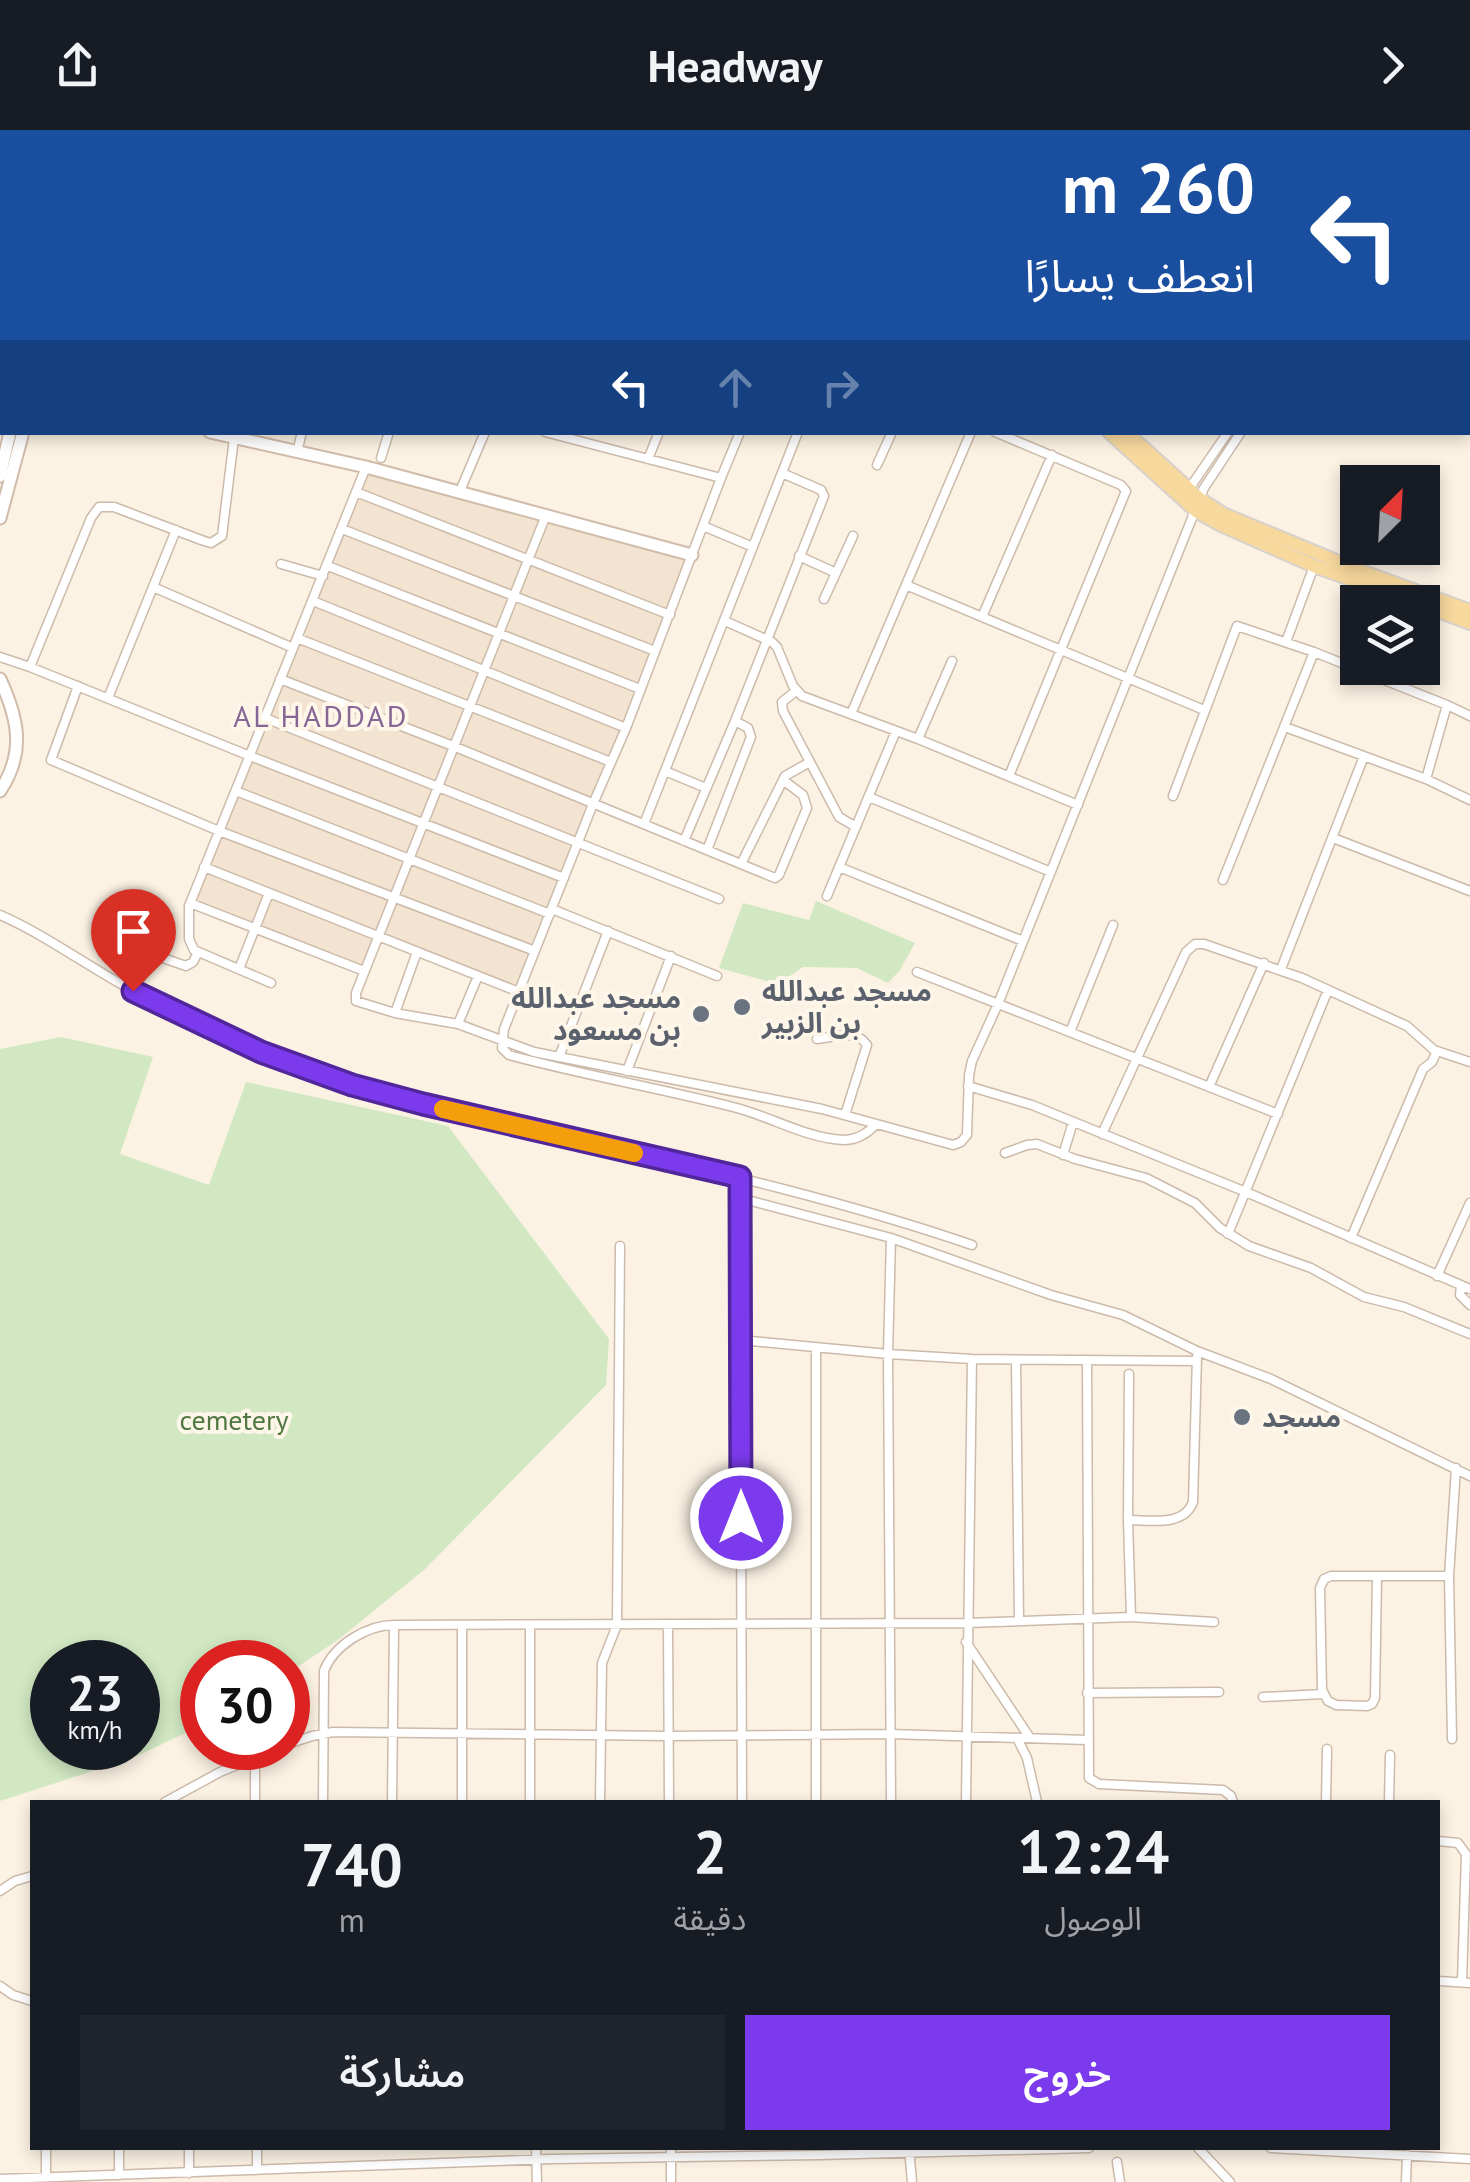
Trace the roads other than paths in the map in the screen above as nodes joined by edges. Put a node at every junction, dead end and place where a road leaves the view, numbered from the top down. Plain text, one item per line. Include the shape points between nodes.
1 (9, 435) edge
2 (22, 435) edge
3 (222, 435) edge
4 (301, 435) edge
5 (388, 435) edge
6 (484, 435) edge
7 (658, 435) edge
8 (739, 435) edge
9 (797, 435) edge
10 (891, 435) edge
11 (971, 435) edge
12 (1003, 435) edge
13 (1112, 435) edge
14 (1129, 435) edge
15 (1226, 435) edge
16 (1239, 435) edge
17 (569, 436) edge
18 (234, 438) junction
19 (297, 452) junction
20 (1052, 454) junction
21 (381, 458) dead end
22 (648, 459) junction
23 (877, 466) dead end
24 (366, 467) junction
25 (782, 474) junction
26 (0, 476) edge
27 (721, 478) junction
28 (1188, 489) junction
29 (460, 491) junction
30 (356, 492) junction
31 (1198, 505) junction
32 (546, 515) junction
33 (0, 518) edge
34 (703, 526) junction
35 (342, 529) junction
36 (176, 530) junction
37 (853, 536) dead end
38 (753, 547) junction
39 (692, 555) junction
40 (799, 556) junction
41 (528, 560) junction
42 (281, 564) dead end
43 (328, 566) junction
44 (1314, 566) junction
45 (836, 573) junction
46 (324, 576) junction
47 (906, 585) junction
48 (1367, 585) edge
49 (153, 587) junction
50 (514, 595) junction
51 (824, 600) dead end
52 (313, 601) junction
53 (1470, 611) edge
54 (1440, 612) edge
55 (670, 615) junction
56 (982, 617) junction
57 (725, 621) junction
58 (1470, 623) edge
59 (498, 634) junction
60 (297, 638) junction
61 (766, 638) junction
62 (1286, 642) junction
63 (293, 648) junction
64 (1061, 650) junction
65 (655, 651) junction
66 (1314, 652) junction
67 (0, 657) edge
68 (952, 661) dead end
69 (30, 667) junction
70 (484, 670) junction
71 (1128, 678) junction
72 (0, 679) edge
73 (280, 679) junction
74 (78, 686) junction
75 (640, 689) junction
76 (796, 691) junction
77 (108, 698) junction
78 (1448, 705) junction
79 (469, 706) junction
80 (1204, 710) junction
81 (851, 714) junction
82 (1470, 716) edge
83 (265, 718) junction
84 (735, 721) junction
85 (1285, 727) junction
86 (626, 728) junction
87 (896, 731) junction
88 (918, 740) junction
89 (454, 746) junction
90 (250, 756) junction
91 (1364, 756) junction
92 (612, 762) junction
93 (810, 762) junction
94 (664, 771) junction
95 (1009, 776) junction
96 (1426, 779) junction
97 (783, 780) junction
98 (438, 786) junction
99 (706, 788) junction
100 (0, 791) edge
101 (236, 791) junction
102 (1173, 796) dead end
103 (868, 797) junction
104 (1470, 800) edge
105 (594, 804) junction
106 (1078, 804) junction
107 (423, 824) junction
108 (644, 824) junction
109 (856, 828) junction
110 (219, 831) junction
111 (1333, 838) junction
112 (684, 840) junction
113 (578, 842) junction
114 (707, 850) junction
115 (409, 859) junction
116 (741, 864) junction
117 (204, 867) junction
118 (839, 867) junction
119 (1051, 872) junction
120 (564, 878) junction
121 (1223, 880) dead end
122 (1470, 892) edge
123 (269, 893) junction
124 (827, 896) dead end
125 (394, 898) junction
126 (720, 899) dead end
127 (190, 903) junction
128 (551, 911) junction
129 (0, 915) edge
130 (1112, 925) dead end
131 (255, 928) junction
132 (608, 931) junction
133 (378, 936) junction
134 (1023, 941) junction
135 (535, 951) junction
136 (198, 952) junction
137 (417, 952) junction
138 (671, 956) junction
139 (1264, 963) junction
140 (1281, 968) junction
141 (238, 969) junction
142 (364, 971) junction
143 (917, 972) dead end
144 (478, 976) junction
145 (717, 976) dead end
146 (271, 983) dead end
147 (1328, 990) junction
148 (133, 991) junction
149 (519, 992) junction
150 (998, 1004) junction
151 (395, 1014) junction
152 (458, 1024) junction
153 (1070, 1032) junction
154 (817, 1038) dead end
155 (501, 1042) junction
156 (1423, 1051) junction
157 (1437, 1051) junction
158 (559, 1058) junction
159 (1137, 1058) junction
160 (1470, 1062) edge
161 (1423, 1068) junction
162 (626, 1072) junction
163 (968, 1086) junction
164 (1208, 1086) junction
165 (1278, 1114) junction
166 (845, 1115) junction
167 (1073, 1122) junction
168 (876, 1124) junction
169 (1102, 1134) junction
170 (1005, 1153) dead end
171 (1063, 1155) junction
172 (740, 1177) junction
173 (1246, 1192) junction
174 (740, 1198) junction
175 (1470, 1203) edge
176 (868, 1211) junction
177 (868, 1232) junction
178 (1228, 1234) junction
179 (892, 1238) junction
180 (1351, 1238) junction
181 (972, 1245) dead end
182 (620, 1246) dead end
183 (1437, 1276) junction
184 (1466, 1287) edge
185 (1470, 1305) edge
186 (1470, 1334) edge
187 (741, 1340) junction
188 (816, 1348) junction
189 (888, 1354) junction
190 (1197, 1356) junction
191 (972, 1359) junction
192 (1016, 1360) junction
193 (1087, 1360) junction
194 (1128, 1374) dead end
195 (1456, 1468) junction
196 (1470, 1476) edge
197 (1128, 1520) junction
198 (1377, 1576) junction
199 (1450, 1576) junction
200 (1132, 1617) junction
201 (1087, 1618) junction
202 (1018, 1620) junction
203 (1214, 1622) dead end
204 (668, 1624) junction
205 (741, 1624) junction
206 (816, 1624) junction
207 (890, 1624) junction
208 (967, 1624) junction
209 (394, 1625) junction
210 (462, 1625) junction
211 (617, 1625) junction
212 (530, 1626) junction
213 (966, 1642) junction
214 (1219, 1692) dead end
215 (1087, 1693) junction
216 (1323, 1694) junction
217 (1263, 1698) dead end
218 (392, 1733) junction
219 (462, 1733) junction
220 (323, 1734) junction
221 (530, 1734) junction
222 (742, 1734) junction
223 (816, 1734) junction
224 (890, 1734) junction
225 (600, 1735) junction
226 (966, 1735) junction
227 (668, 1736) junction
228 (310, 1738) edge
229 (1016, 1738) junction
230 (1030, 1738) junction
231 (1452, 1739) dead end
232 (1087, 1740) junction
233 (1327, 1749) dead end
234 (1390, 1755) dead end
235 (224, 1770) edge
236 (255, 1770) edge
237 (186, 1791) junction
238 (169, 1800) edge
239 (186, 1800) edge
240 (255, 1800) edge
241 (323, 1800) edge
242 (392, 1800) edge
243 (462, 1800) edge
244 (530, 1800) edge
245 (600, 1800) edge
246 (669, 1800) edge
247 (742, 1800) edge
248 (816, 1800) edge
249 (890, 1800) edge
250 (966, 1800) edge
251 (1036, 1800) edge
252 (1232, 1800) edge
253 (1326, 1800) edge
254 (1389, 1800) edge
255 (1440, 1842) edge
256 (30, 1876) edge
257 (0, 1891) edge
258 (1440, 1981) edge
259 (1466, 1982) edge
260 (0, 1986) edge
261 (30, 2001) edge
262 (46, 2150) edge
263 (119, 2150) edge
264 (189, 2150) edge
265 (257, 2150) edge
266 (536, 2150) edge
267 (604, 2150) edge
268 (671, 2150) edge
269 (909, 2150) edge
270 (1200, 2150) edge
271 (1311, 2150) edge
272 (743, 2152) edge
273 (819, 2152) edge
274 (1407, 2155) junction
275 (671, 2158) junction
276 (1470, 2159) edge
277 (536, 2160) junction
278 (604, 2160) junction
279 (1117, 2162) dead end
280 (257, 2170) junction
281 (190, 2172) junction
282 (119, 2175) junction
283 (46, 2178) junction
284 (0, 2179) edge
285 (537, 2182) edge
286 (671, 2182) edge
287 (912, 2182) edge
288 (1120, 2182) edge
289 (1230, 2182) edge
290 (1406, 2182) edge

1 - 26 street
2 - 33 street
3 - 18 street
4 - 19 street
5 - 21 street
6 - 29 street
7 - 22 street
8 - 27 street
9 - 25 street
10 - 23 street
11 - 47 street
12 - 20 street
13 - 31 main road
14 - 28 main road
15 - 28 street
16 - 31 street
17 - 22 street
18 - 19 street
18 - 36 street via 222,536 212,543
19 - 24 street
20 - 56 street
20 - 64 street via 1126,491
22 - 27 street
24 - 29 street
24 - 30 street
25 - 38 street
25 - 40 street via 824,492
27 - 34 street
28 - 31 main road
29 - 32 street
30 - 35 street
30 - 41 street
31 - 44 main road via 1221,526
31 - 53 main road
31 - 71 street
32 - 39 street
32 - 41 street
34 - 38 street
34 - 39 street
35 - 43 street
35 - 50 street
36 - 49 street
36 - 69 street via 106,505 94,511
37 - 45 street
38 - 57 street
39 - 55 street
40 - 45 street
40 - 61 street
41 - 50 street
41 - 55 street
42 - 46 street
43 - 46 street
43 - 59 street
44 - 48 main road
44 - 62 street
45 - 51 street
46 - 52 street
47 - 56 street
47 - 81 street
49 - 63 street
49 - 77 street
50 - 59 street
50 - 65 street
52 - 60 street
52 - 70 street
54 - 58 main road
55 - 65 street
56 - 64 street
57 - 61 street
57 - 94 street
59 - 70 street
59 - 75 street
60 - 63 street
60 - 79 street
61 - 76 street via 777,647
61 - 84 street
62 - 66 street
62 - 80 street via 1238,626
63 - 73 street
64 - 71 street
64 - 95 street
65 - 75 street
66 - 78 street
66 - 85 street
67 - 69 street
68 - 88 street
69 - 74 street
70 - 79 street
70 - 86 street
71 - 80 street
71 - 106 street
72 - 100 street via 17,734
73 - 83 street
73 - 89 street
74 - 77 street
74 - 110 street via 50,760
75 - 86 street
76 - 81 street
76 - 93 street via 782,707
77 - 90 street
78 - 82 street
78 - 96 street
79 - 89 street
79 - 92 street
80 - 102 street
81 - 87 street
83 - 90 street
83 - 98 street
84 - 99 street
84 - 114 street via 751,737
85 - 91 street
85 - 121 street
86 - 92 street
87 - 88 street
87 - 103 street
88 - 95 street
89 - 98 street
89 - 105 street
90 - 101 street
90 - 107 street
91 - 96 street
91 - 111 street
92 - 105 street
93 - 97 street
93 - 109 street via 838,817
94 - 99 street
94 - 108 street
95 - 106 street
96 - 104 street
97 - 116 street
97 - 116 street via 803,795 807,808 780,876
98 - 107 street
98 - 113 street
99 - 112 street
101 - 110 street
101 - 115 street
103 - 109 street
103 - 119 street
105 - 108 street
105 - 113 street
106 - 119 street
107 - 115 street
107 - 120 street
108 - 112 street
109 - 118 street
110 - 117 street
110 - 125 street
111 - 122 street
111 - 140 street
112 - 114 street
113 - 120 street
113 - 126 street
114 - 116 street
115 - 125 street
115 - 128 street
117 - 123 street
117 - 127 street
118 - 124 street
118 - 134 street
119 - 134 street
120 - 128 street
123 - 131 street
123 - 133 street
125 - 133 street
125 - 135 street
127 - 131 street
127 - 136 street via 189,939
128 - 132 street
128 - 135 street
129 - 148 street
130 - 153 street
131 - 141 street
131 - 142 street
132 - 138 street
132 - 158 street
133 - 137 street
133 - 142 street
134 - 150 street
135 - 149 street
136 - 141 street
136 - 148 street via 186,966 151,959
137 - 144 street
137 - 151 street
138 - 145 street
138 - 162 street
139 - 140 street
139 - 159 street via 1204,944 1190,946
139 - 164 street
140 - 147 street
141 - 146 street
142 - 151 street via 356,1001
143 - 150 street
144 - 149 street
144 - 152 street
147 - 156 street via 1407,1026
147 - 165 street
148 - 172 street via 261,1052 352,1085
149 - 155 street
150 - 153 street
150 - 163 street
151 - 152 street
152 - 155 street
153 - 159 street
154 - 166 street via 856,1036 865,1042
155 - 158 street
155 - 168 street via 508,1055 736,1107 820,1136 855,1139
156 - 157 street
156 - 161 street
157 - 160 street
157 - 161 street
158 - 162 street
159 - 164 street
159 - 169 street
161 - 180 street
162 - 166 street
163 - 167 street
163 - 168 street via 968,1130 957,1144
164 - 165 street
165 - 173 street
166 - 168 street
167 - 169 street
167 - 171 street
169 - 173 street
170 - 171 street via 1032,1144
171 - 178 street via 1160,1184
172 - 174 street
172 - 176 street
173 - 178 street
173 - 180 street
174 - 177 street
174 - 187 street
175 - 183 street
176 - 177 street
176 - 181 street
177 - 179 street
178 - 186 street via 1364,1296
179 - 189 street
179 - 190 street via 1110,1311
180 - 183 street
182 - 211 street
183 - 184 street
184 - 185 street via 1460,1295
187 - 188 street
187 - 205 street
188 - 189 street
188 - 206 street
189 - 191 street
189 - 207 street
190 - 193 street
190 - 195 street via 1271,1379
190 - 197 street via 1192,1506 1179,1518
191 - 192 street
191 - 208 street
192 - 193 street
192 - 202 street
193 - 201 street
194 - 197 street
195 - 196 street
195 - 199 street
197 - 200 street
198 - 199 street
198 - 216 street via 1331,1576 1320,1584
198 - 216 street via 1374,1701 1336,1705
199 - 231 street
200 - 201 street
200 - 203 street
201 - 202 street
201 - 215 street
202 - 208 street
204 - 205 street
204 - 211 street
204 - 227 street
205 - 206 street
205 - 222 street
206 - 207 street
206 - 223 street
207 - 208 street
207 - 224 street
208 - 213 street
209 - 210 street
209 - 218 street
209 - 220 street via 367,1630 328,1660
210 - 212 street
210 - 219 street
211 - 212 street
211 - 225 street via 602,1663
212 - 221 street
213 - 226 street
213 - 230 street
214 - 215 street
215 - 232 street
216 - 217 street
218 - 219 street
218 - 220 street
218 - 242 street
219 - 221 street
219 - 243 street
220 - 228 street
220 - 241 street
221 - 225 street
221 - 244 street
222 - 223 street
222 - 227 street
222 - 247 street
223 - 224 street
223 - 248 street
224 - 226 street
224 - 249 street
225 - 227 street
225 - 245 street
226 - 229 street
226 - 250 street
227 - 246 street
229 - 230 street
229 - 251 street
230 - 232 street
232 - 252 street via 1088,1774 1095,1783 1223,1790
233 - 253 street
234 - 254 street
235 - 237 street
236 - 240 street
237 - 238 street
237 - 239 street
255 - 259 street via 1458,1843 1466,1854
256 - 257 street
258 - 259 street
260 - 261 street
262 - 283 street
263 - 282 street
264 - 281 street
265 - 280 street
266 - 277 street
267 - 278 street
268 - 275 street
269 - 273 street
269 - 287 street
270 - 289 street
271 - 274 street
272 - 273 street
272 - 275 street
274 - 276 street
274 - 290 street
275 - 278 street
275 - 286 street
277 - 278 street
277 - 280 street
277 - 285 street
279 - 288 street
280 - 281 street
281 - 282 street
282 - 283 street
283 - 284 street

